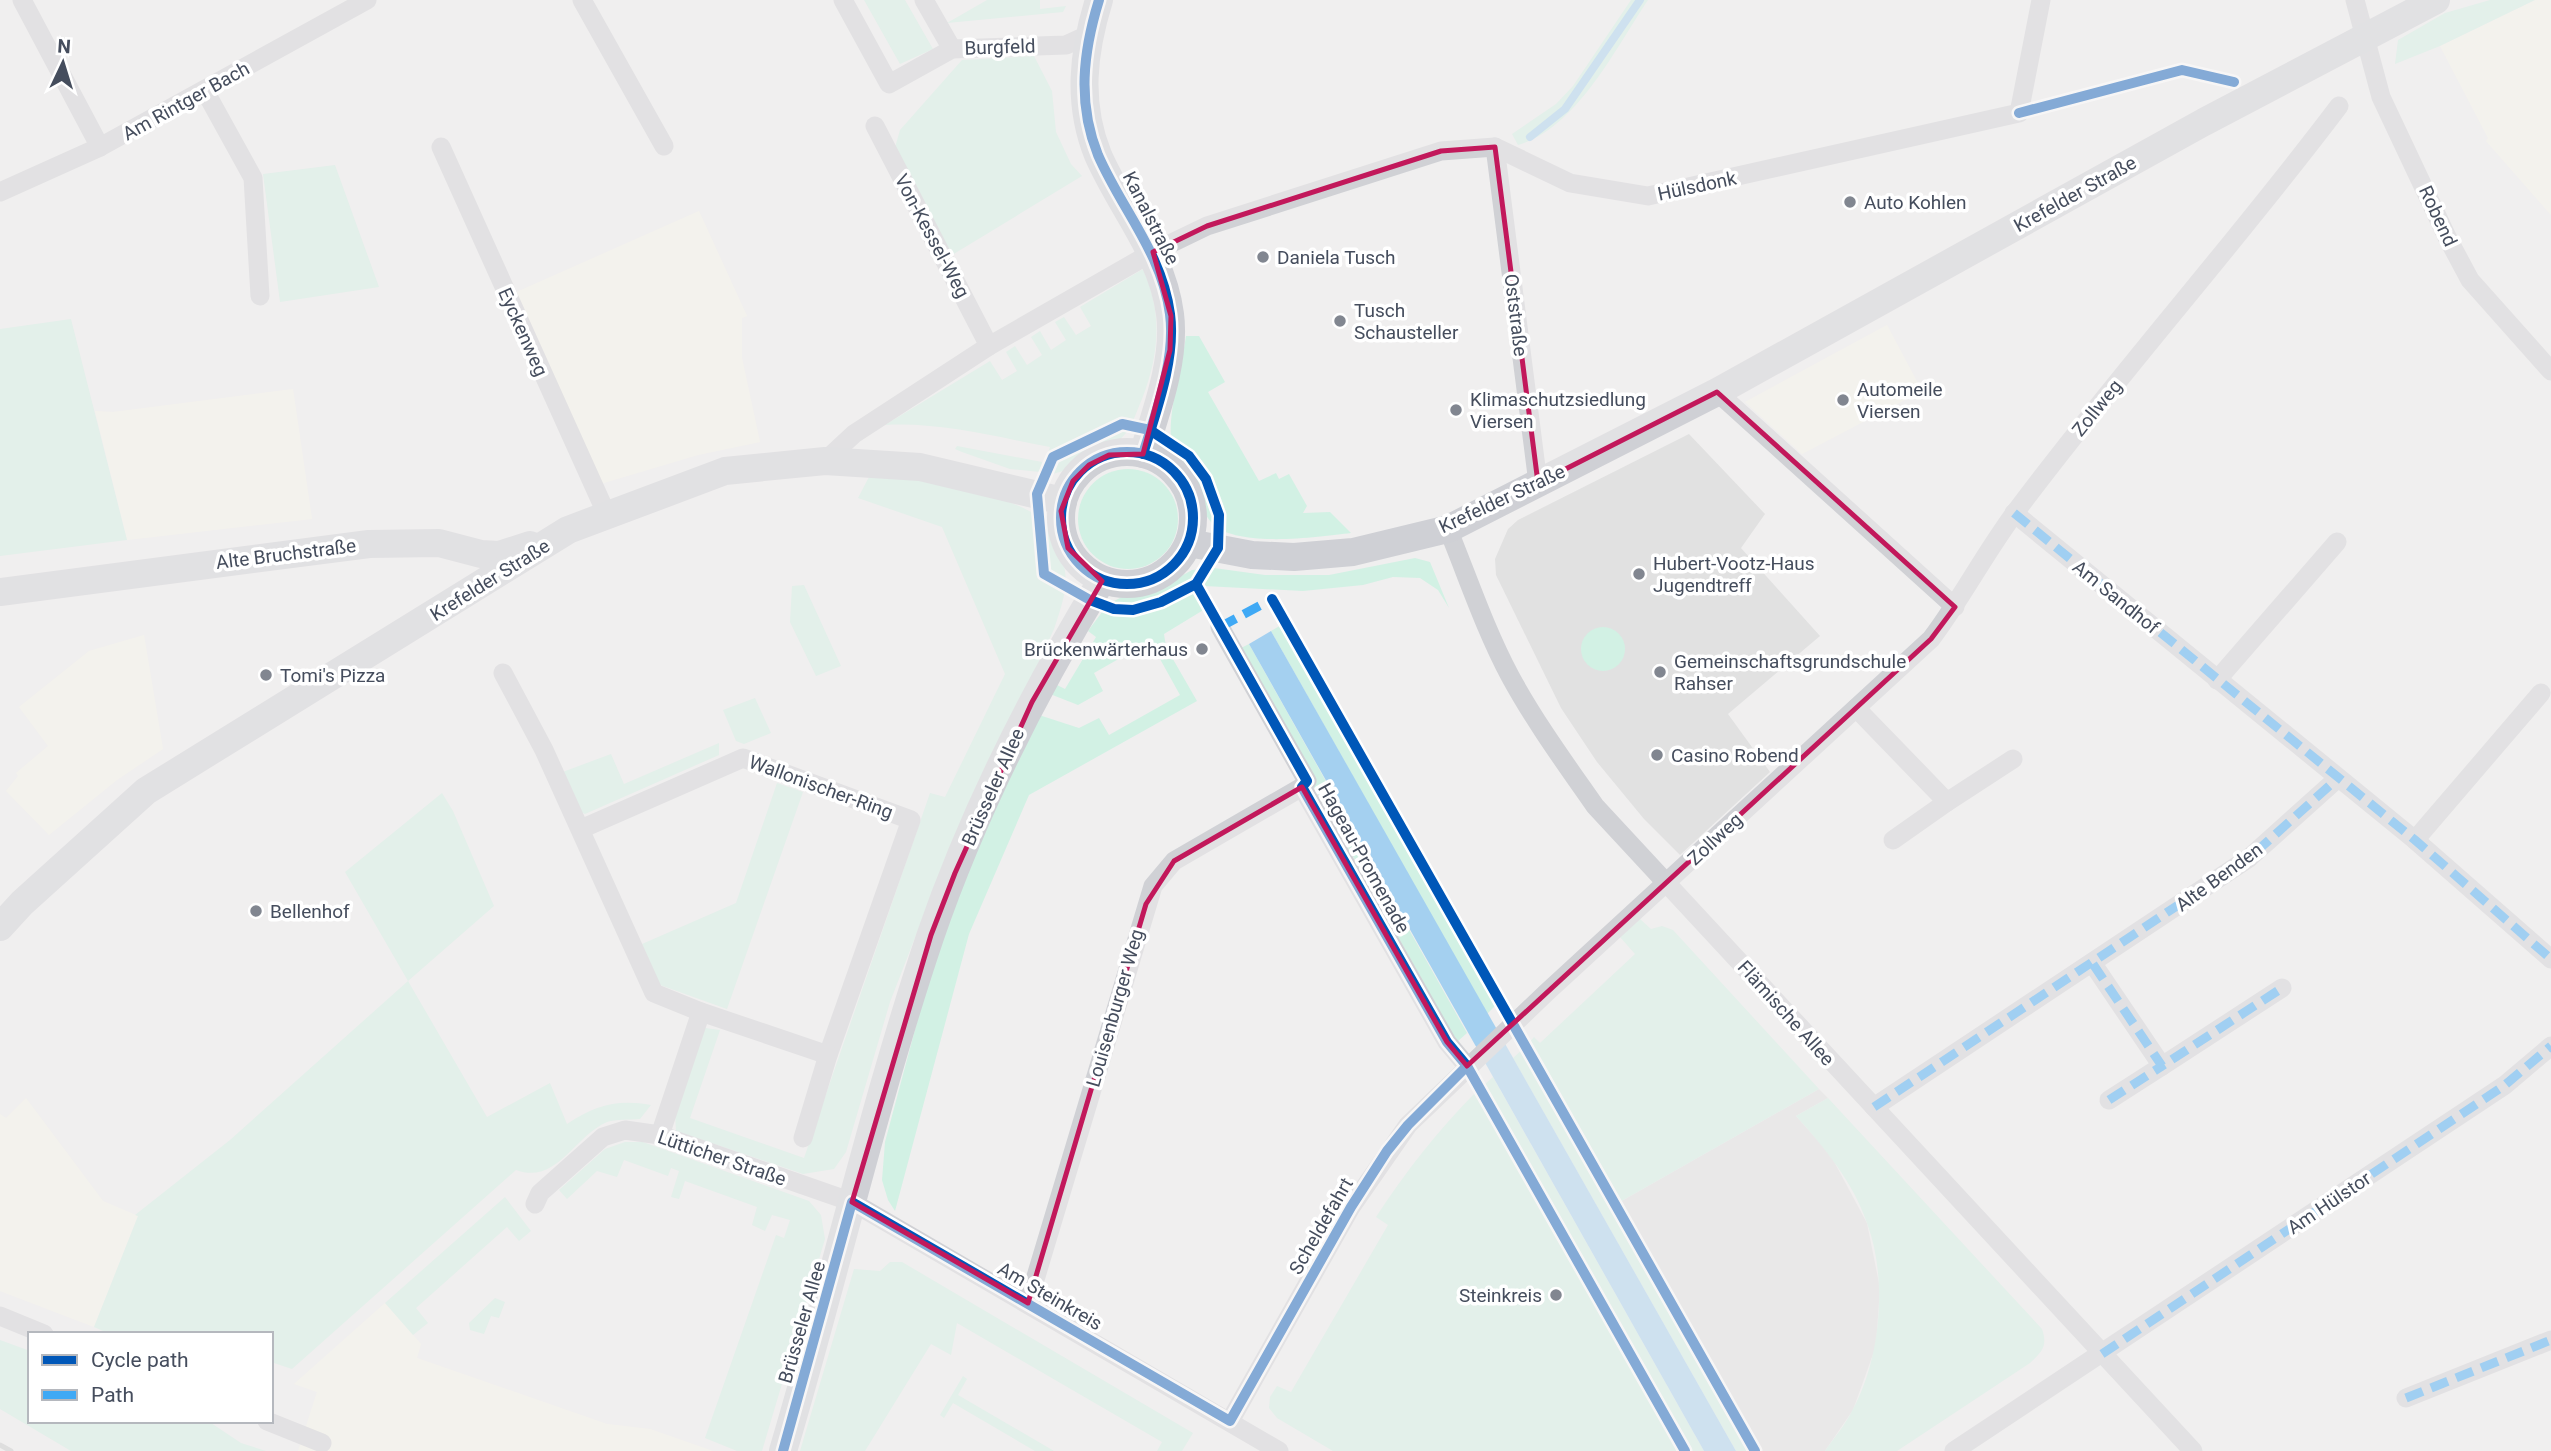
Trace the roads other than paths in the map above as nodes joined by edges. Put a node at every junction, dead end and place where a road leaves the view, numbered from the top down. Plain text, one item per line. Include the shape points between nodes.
1 (22, 0) edge
2 (367, 0) edge
3 (582, 0) edge
4 (842, 0) edge
5 (924, 0) edge
6 (1099, 0) edge
7 (2041, 0) edge
8 (2355, 0) edge
9 (2435, 0) edge
10 (1088, 35) junction
11 (2366, 38) junction
12 (952, 49) junction
13 (205, 91) junction
14 (2339, 106) dead end
15 (875, 126) dead end
16 (664, 146) dead end
17 (1495, 147) junction
18 (100, 148) junction
19 (441, 148) dead end
20 (0, 192) edge
21 (1153, 252) junction
22 (260, 296) dead end
23 (989, 346) junction
24 (2551, 371) edge
25 (1717, 392) junction
26 (1143, 454) junction
27 (825, 461) junction
28 (1538, 484) junction
29 (1063, 501) junction
30 (2014, 513) junction
31 (607, 515) junction
32 (1448, 529) junction
33 (568, 530) junction
34 (2337, 542) dead end
35 (1189, 543) junction
36 (1102, 580) junction
37 (0, 592) edge
38 (1955, 607) junction
39 (1220, 627) dead end
40 (503, 673) dead end
41 (2217, 680) junction
42 (2542, 693) dead end
43 (1856, 708) junction
44 (2013, 759) dead end
45 (2337, 779) junction
46 (1302, 787) junction
47 (1947, 802) junction
48 (581, 829) junction
49 (1893, 840) dead end
50 (2414, 840) junction
51 (1667, 884) junction
52 (0, 927) edge
53 (2551, 959) edge
54 (2093, 964) junction
55 (2282, 988) dead end
56 (701, 1012) junction
57 (2551, 1046) edge
58 (828, 1055) junction
59 (1473, 1062) junction
60 (2162, 1066) junction
61 (2109, 1100) dead end
62 (1874, 1107) junction
63 (660, 1135) junction
64 (803, 1138) dead end
65 (852, 1202) junction
66 (535, 1204) dead end
67 (1028, 1303) junction
68 (0, 1317) edge
69 (39, 1332) edge
70 (2551, 1340) edge
71 (2102, 1354) junction
72 (2406, 1398) dead end
73 (1230, 1421) junction
74 (272, 1423) edge
75 (322, 1443) dead end
76 (783, 1451) edge
77 (1279, 1451) edge
78 (1954, 1451) edge
79 (2193, 1451) edge

1 - 18 street
2 - 13 street, Am Rintger Bach
3 - 16 street
4 - 12 street, Burgfeld via 889,84
5 - 12 street
6 - 10 main road, Kanalstraße
7 - 17 street, Hülsdonk via 2019,113 1648,197 1570,183
8 - 11 street, Robend
9 - 11 main road, Krefelder Straße
10 - 12 street, Burgfeld via 1066,45
10 - 21 main road, Kanalstraße via 1082,88 1098,155
11 - 24 street, Robend via 2381,97 2470,280
11 - 25 main road, Krefelder Straße via 2216,115
13 - 18 street, Am Rintger Bach
13 - 22 street via 253,178
14 - 30 street, Zollweg via 2263,207
15 - 23 street, Von-Kessel-Weg
17 - 21 street, Hülsdonk via 1441,151 1207,226
17 - 28 street, Oststraße
18 - 20 street, Am Rintger Bach
19 - 31 street, Eyckenweg
21 - 23 street
21 - 26 main road, Kanalstraße via 1171,316 1170,350
23 - 27 street via 854,434
25 - 28 main road, Krefelder Straße
25 - 38 street
26 - 29 main road via 1120,453 1098,459 1073,481
26 - 35 main road via 1166,465 1183,482 1194,519
27 - 29 main road, Krefelder Straße via 920,467
27 - 31 main road, Krefelder Straße via 725,471
28 - 32 main road, Krefelder Straße
29 - 36 main road via 1061,520 1068,548
30 - 38 street, Zollweg
30 - 41 street, Am Sandhof
31 - 33 main road, Krefelder Straße
32 - 35 main road, Krefelder Straße via 1353,552 1294,557 1252,555
32 - 51 street, Flämische Allee via 1486,627 1542,731 1595,806
33 - 37 main road, Alte Bruchstraße via 499,555 439,543 369,544
33 - 52 main road, Krefelder Straße via 146,791
34 - 41 street
35 - 36 main road via 1178,561 1156,578 1129,584
36 - 65 main road, Brüsseler Allee via 1032,702 963,852 931,935
38 - 43 street, Zollweg via 1931,639
39 - 46 street, Hageau-Promenade via 1307,781
40 - 48 street
41 - 45 street, Am Sandhof
42 - 50 street
43 - 47 street
43 - 51 street, Zollweg
44 - 47 street
45 - 50 street, Am Sandhof
45 - 54 street, Alte Benden via 2249,858
46 - 59 street, Hageau-Promenade via 1447,1042
46 - 67 street, Louisenburger Weg via 1174,861 1153,886
47 - 49 street
48 - 56 street via 654,993
48 - 58 street, Wallonischer-Ring via 743,758 911,820
50 - 53 street, Am Sandhof
51 - 59 street, Scheldefahrt
51 - 62 street, Flämische Allee
54 - 60 street
54 - 62 street, Alte Benden
55 - 60 street
56 - 58 street
56 - 63 street
57 - 71 street, Am Hülstor via 2505,1085
58 - 64 street, Wallonischer-Ring
59 - 73 street, Scheldefahrt via 1387,1151
60 - 61 street
62 - 71 street, Flämische Allee
63 - 65 street, Lütticher Straße
63 - 66 street, Lütticher Straße via 625,1130 603,1137 540,1193
65 - 67 street, Am Steinkreis
65 - 76 main road, Brüsseler Allee
67 - 73 street, Am Steinkreis
68 - 69 street
70 - 72 street
71 - 78 street, Am Hülstor
71 - 79 street, Flämische Allee
73 - 77 street, Am Steinkreis
74 - 75 street

